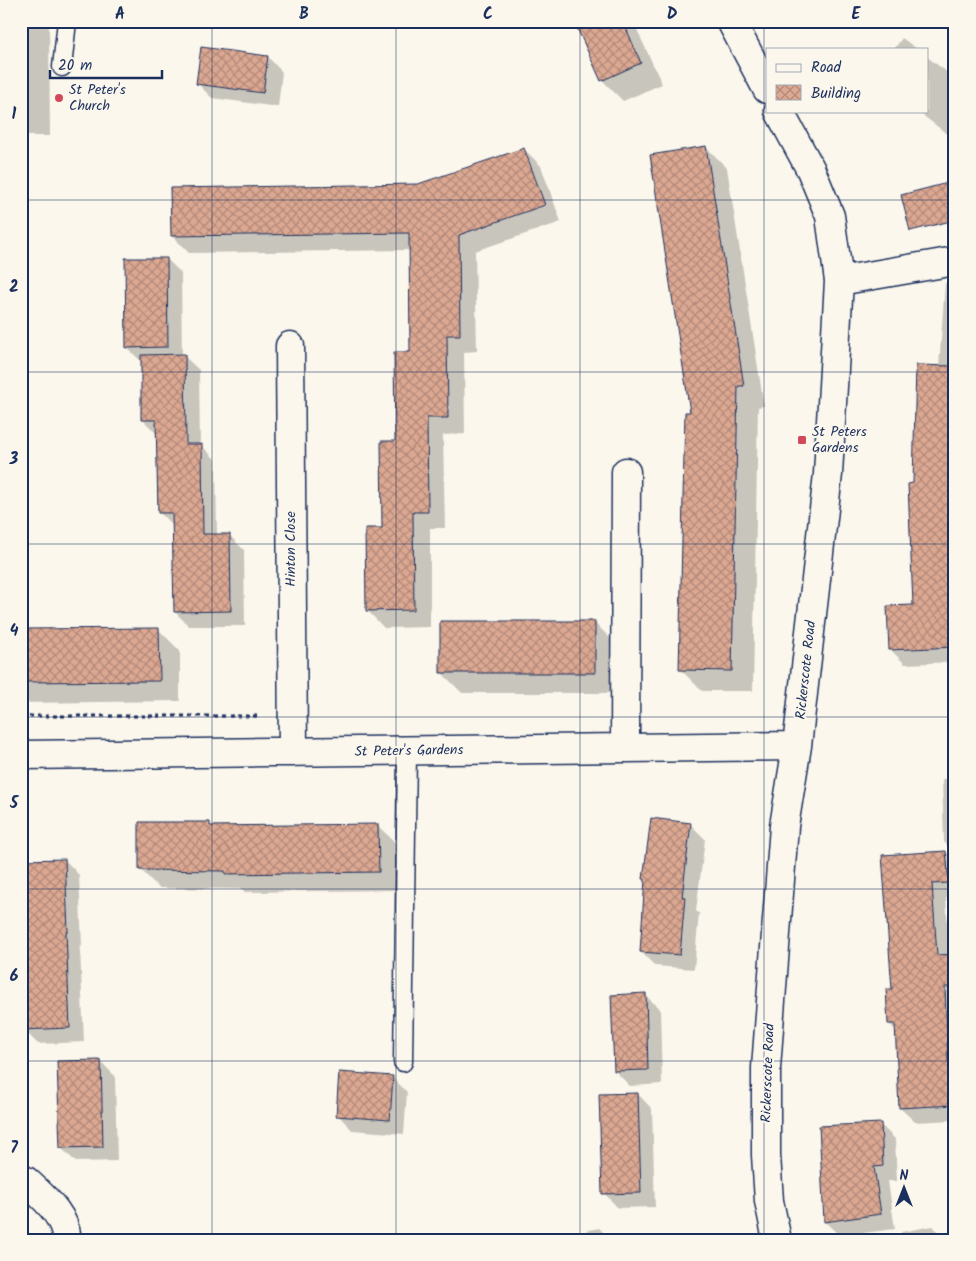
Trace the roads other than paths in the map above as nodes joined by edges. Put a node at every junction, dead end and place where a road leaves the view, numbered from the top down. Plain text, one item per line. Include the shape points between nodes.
1 (67, 21) edge
2 (731, 21) edge
3 (62, 67) dead end
4 (766, 87) edge
5 (780, 112) edge
6 (955, 260) edge
7 (839, 281) junction
8 (290, 346) dead end
9 (626, 472) dead end
10 (797, 746) junction
11 (625, 748) junction
12 (407, 751) junction
13 (293, 752) junction
14 (21, 755) edge
15 (403, 1062) dead end
16 (21, 1179) edge
17 (67, 1240) edge
18 (777, 1240) edge

1 - 3 lane
2 - 4 street
5 - 7 street, Rickerscote Road via 811,170 830,216
6 - 7 street
7 - 10 street, Rickerscote Road via 828,474
8 - 13 street, Hinton Close
9 - 11 street
10 - 11 street, St Peter's Gardens
10 - 18 street, Rickerscote Road via 784,826 766,1068 768,1192
11 - 12 street, St Peter's Gardens
12 - 13 street, St Peter's Gardens
12 - 15 lane
13 - 14 street, St Peter's Gardens
16 - 17 street via 58,1211

